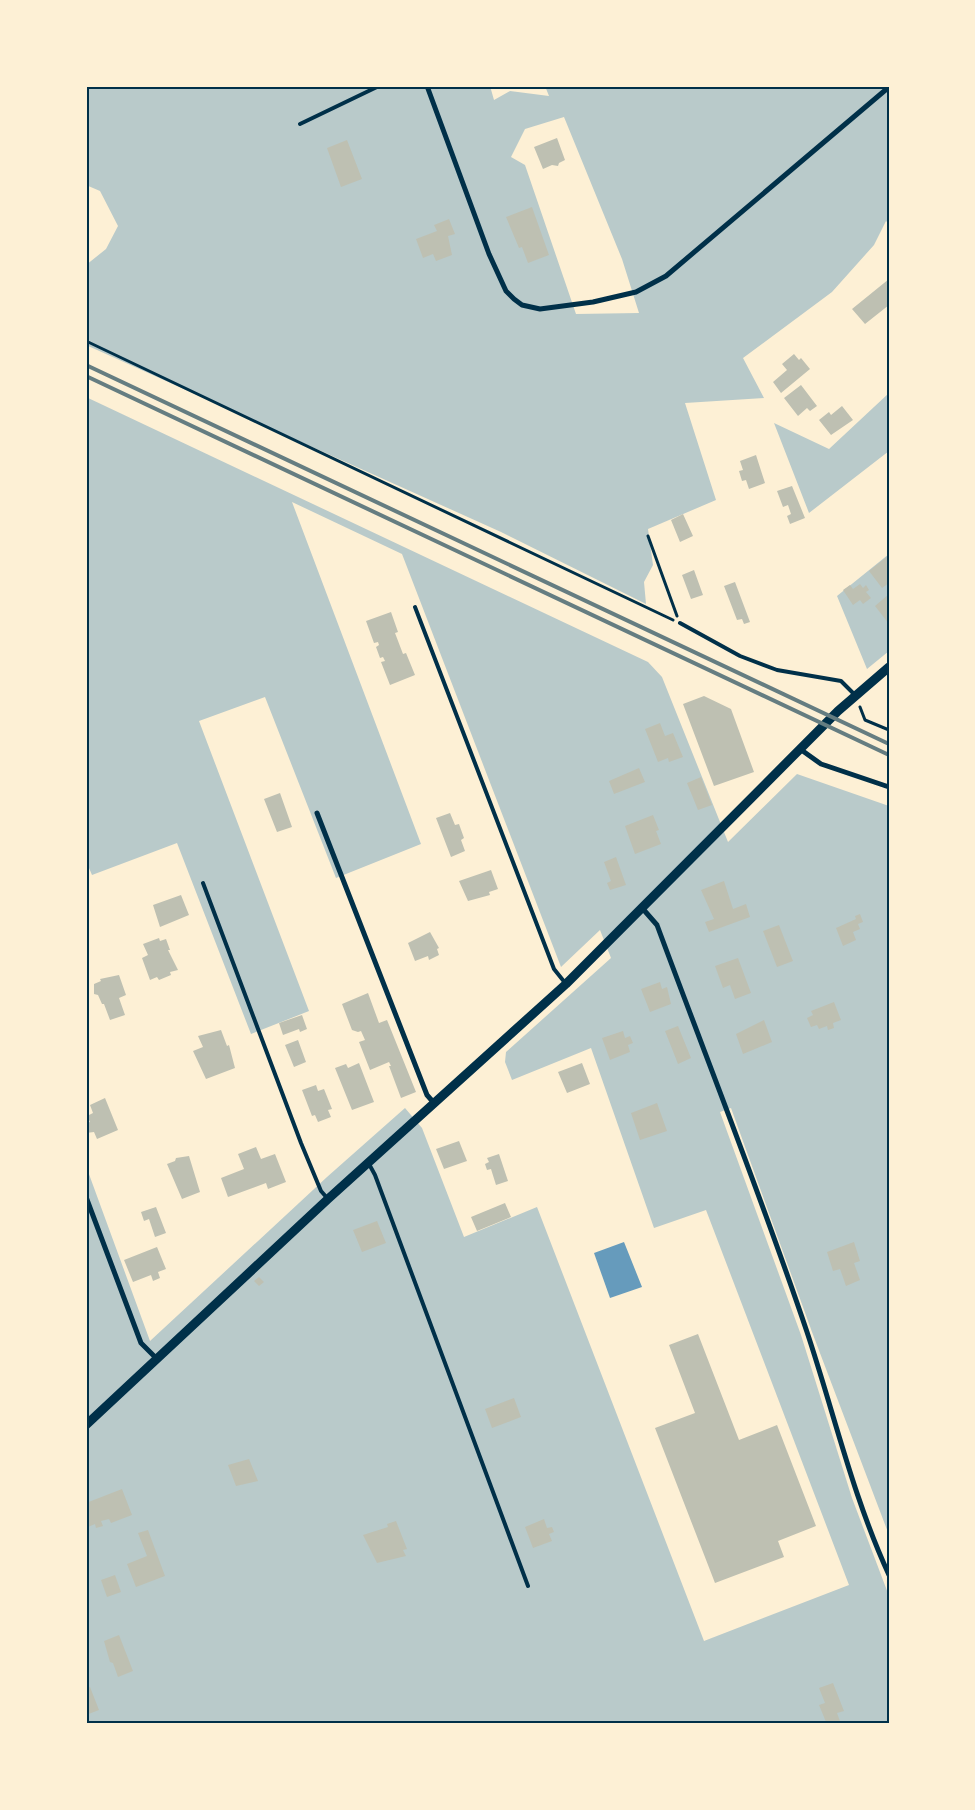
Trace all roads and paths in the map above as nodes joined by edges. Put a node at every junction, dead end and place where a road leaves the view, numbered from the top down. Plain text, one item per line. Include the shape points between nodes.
1 (379, 86) edge
2 (427, 86) edge
3 (889, 87) edge
4 (300, 124) dead end
5 (86, 341) edge
6 (648, 536) dead end
7 (416, 607) dead end
8 (680, 624) junction
9 (889, 667) edge
10 (855, 695) junction
11 (889, 730) edge
12 (800, 749) junction
13 (889, 787) edge
14 (316, 813) dead end
15 (204, 883) dead end
16 (643, 909) junction
17 (566, 984) junction
18 (434, 1103) junction
19 (368, 1162) junction
20 (86, 1197) edge
21 (328, 1198) junction
22 (156, 1358) junction
23 (86, 1425) edge
24 (889, 1575) edge
25 (528, 1586) dead end

1 - 4 lane
2 - 3 street via 489,254 506,290 522,305 540,309 636,292 666,276
5 - 8 path
6 - 8 path
7 - 17 lane via 554,969
8 - 10 lane via 740,656 777,670 840,681
9 - 10 street
10 - 11 path via 866,720
10 - 12 street
12 - 13 street via 821,764
12 - 16 street
14 - 18 street via 427,1095
15 - 21 lane via 301,1143
16 - 17 street
16 - 24 street via 657,925 778,1251 861,1507
17 - 18 street
18 - 19 street
19 - 21 street
19 - 25 lane
20 - 22 street via 141,1343
21 - 22 street
22 - 23 street

